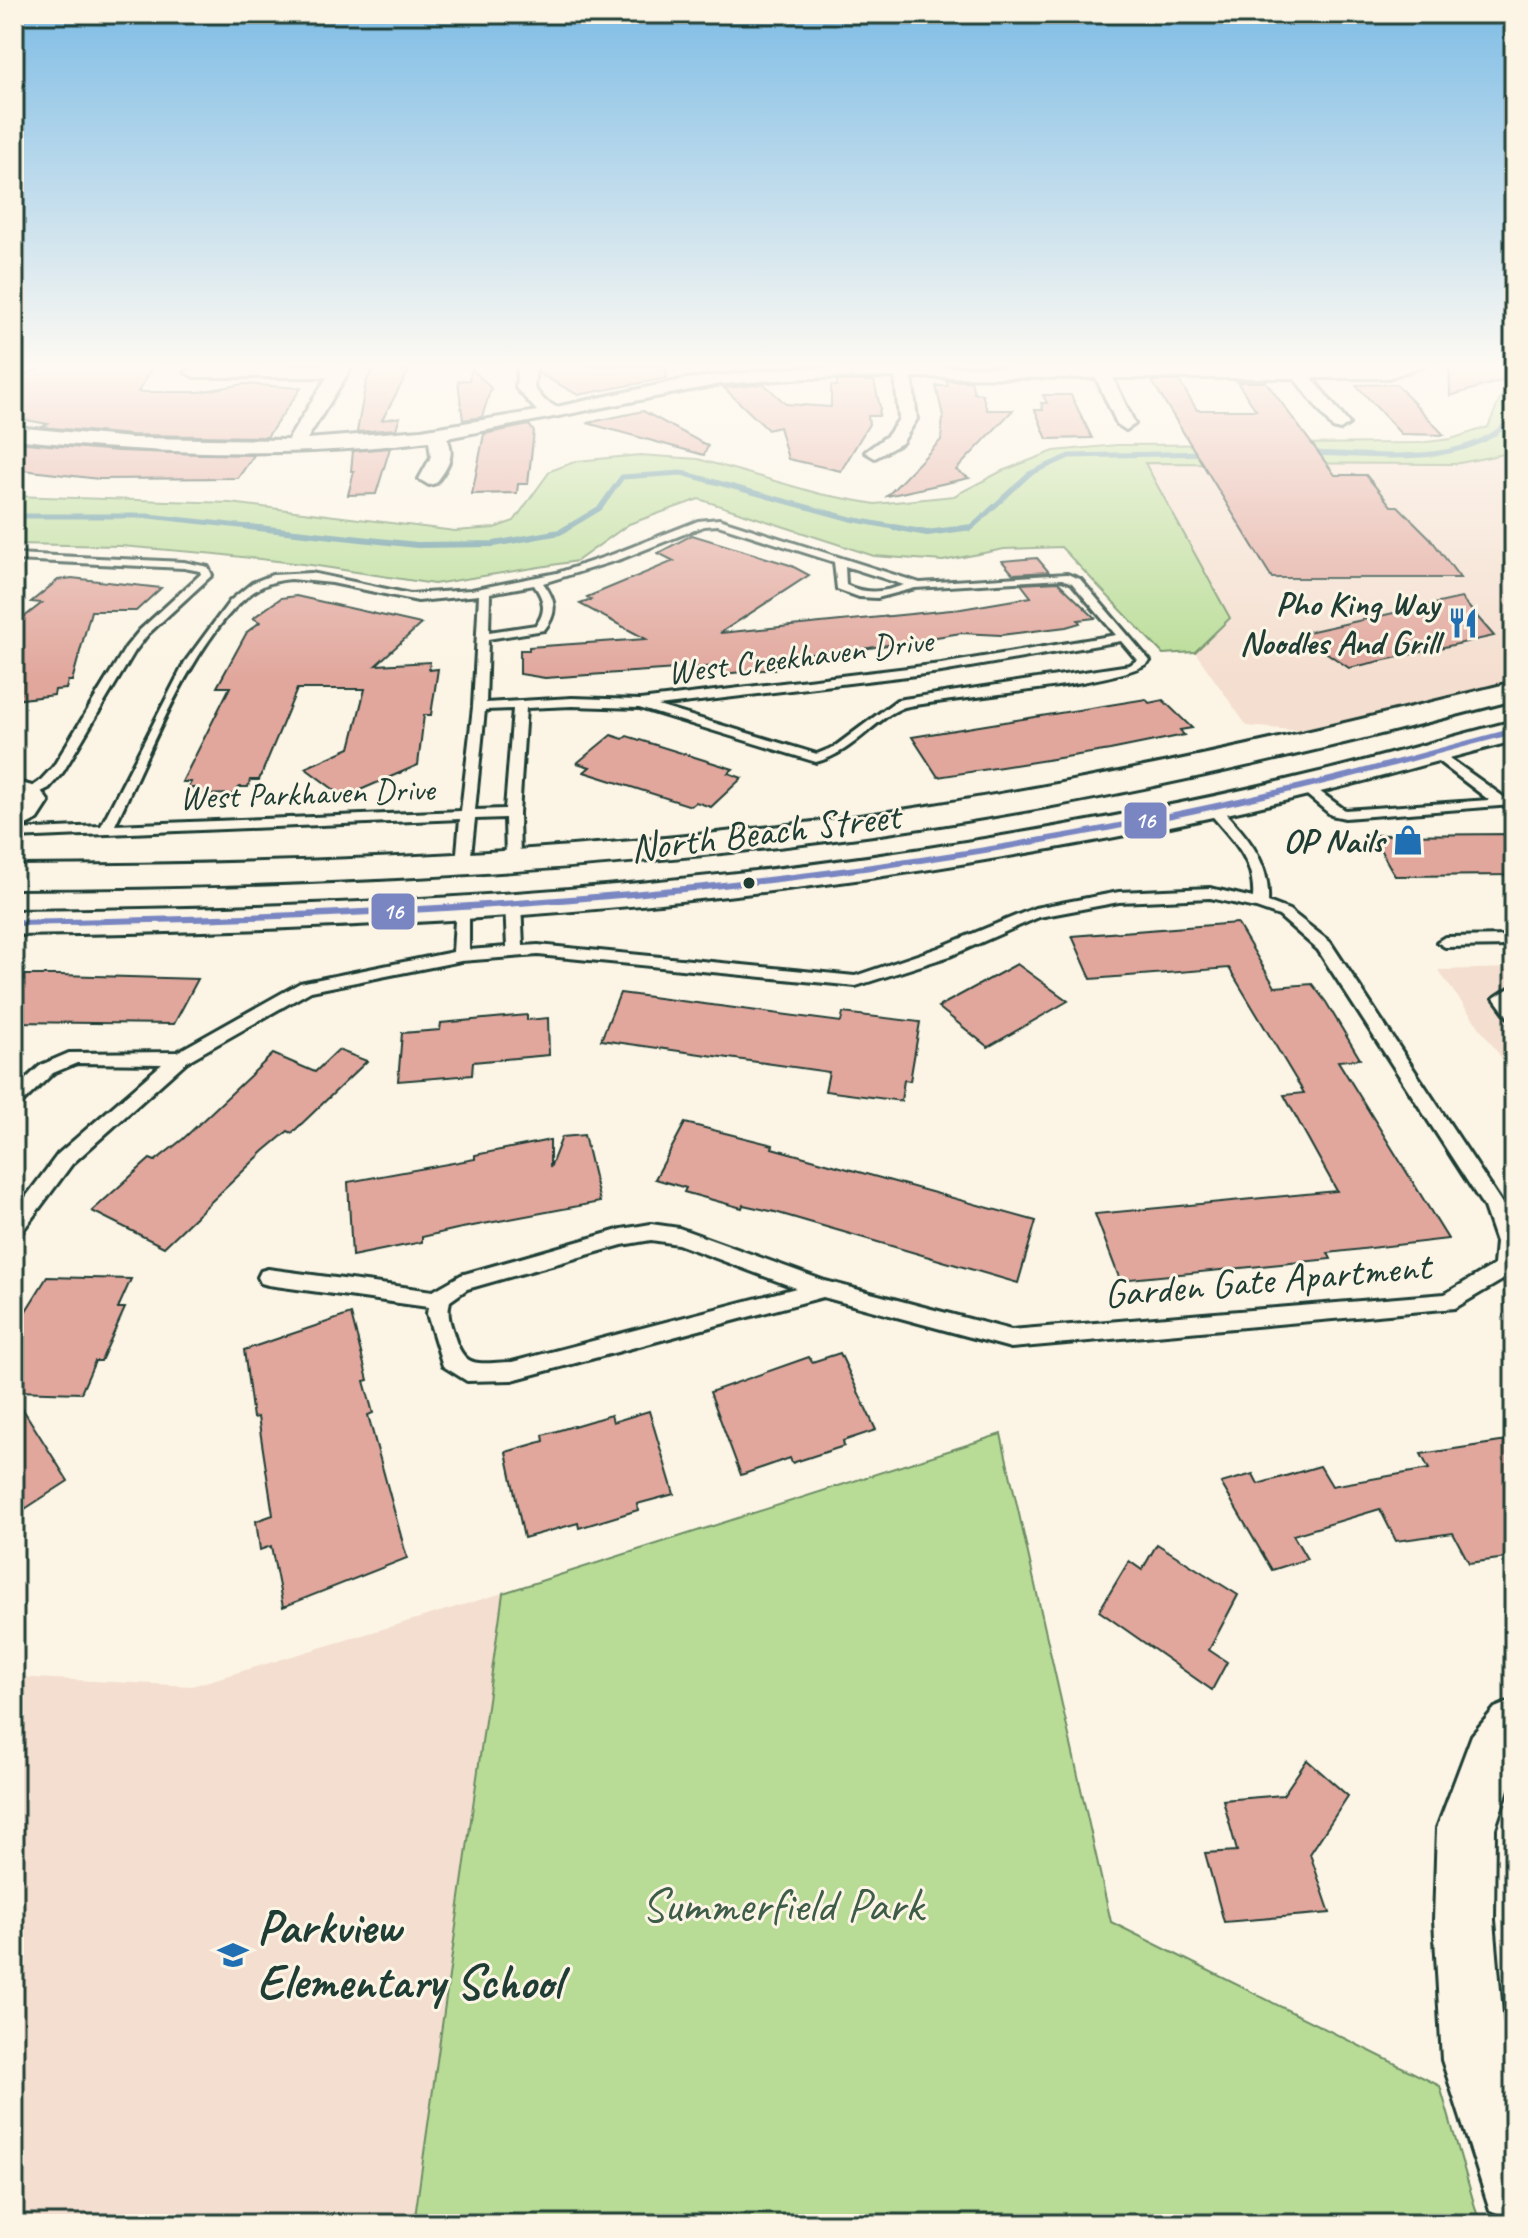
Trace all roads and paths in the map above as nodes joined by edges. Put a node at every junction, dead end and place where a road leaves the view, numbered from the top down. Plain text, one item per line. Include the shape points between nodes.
1 (436, 469) edge
2 (429, 479) dead end
3 (14, 557) edge
4 (839, 561) junction
5 (538, 583) junction
6 (913, 585) junction
7 (485, 591) junction
8 (483, 636) junction
9 (1126, 637) junction
10 (1514, 691) edge
11 (520, 704) junction
12 (640, 704) junction
13 (479, 707) junction
14 (1511, 736) edge
15 (1435, 752) junction
16 (1303, 786) junction
17 (1508, 802) edge
18 (1210, 805) junction
19 (18, 812) edge
20 (512, 813) junction
21 (467, 816) junction
22 (105, 832) junction
23 (513, 860) junction
24 (463, 864) junction
25 (14, 877) edge
26 (513, 903) junction
27 (1260, 904) junction
28 (461, 908) junction
29 (14, 923) edge
30 (1514, 941) edge
31 (1445, 942) dead end
32 (515, 952) junction
33 (461, 956) junction
34 (1514, 990) edge
35 (1514, 1013) edge
36 (180, 1058) junction
37 (14, 1100) edge
38 (14, 1228) edge
39 (268, 1277) dead end
40 (823, 1289) junction
41 (440, 1300) junction
42 (1514, 1727) edge
43 (1514, 2186) edge

1 - 2 street
3 - 19 lane via 184,565 204,569 207,575 144,632 58,769
4 - 5 lane via 719,522 702,523 588,570
4 - 6 lane
4 - 6 lane via 841,587 851,593 885,594
5 - 7 lane
5 - 8 lane via 548,596 550,611 540,628
6 - 9 lane via 939,588 1063,576 1076,581
7 - 8 lane
7 - 22 lane via 421,598 293,576 255,586 201,643
8 - 13 lane
9 - 12 lane, West Creekhaven Drive via 941,668
9 - 12 lane via 1144,661 1134,668 901,703 829,757 816,758
10 - 23 main road, North Beach Street via 1159,776 960,810 868,825
11 - 12 lane, West Creekhaven Drive
11 - 13 lane, West Creekhaven Drive
11 - 20 lane
13 - 21 lane
14 - 15 main road, North Beach Street
15 - 16 main road, North Beach Street
15 - 17 lane
16 - 17 lane via 1345,814
16 - 18 main road, North Beach Street
18 - 26 main road, North Beach Street via 907,861
18 - 27 lane via 1257,862 1263,884
19 - 22 lane, West Parkhaven Drive
20 - 21 lane, West Parkhaven Drive
20 - 23 lane
21 - 22 lane, West Parkhaven Drive
21 - 24 lane
23 - 24 main road, North Beach Street
23 - 26 main road
24 - 25 main road, North Beach Street via 215,876
24 - 28 main road
26 - 28 main road, North Beach Street
26 - 32 lane
27 - 32 lane, Garden Gate Apartment via 1210,893 1119,897 1035,913 944,952 856,981
27 - 40 lane, Garden Gate Apartment via 1284,913 1324,946 1493,1205 1506,1242 1504,1269 1448,1302 1011,1339
28 - 29 main road, North Beach Street via 327,917
28 - 33 lane
30 - 31 lane
32 - 33 lane, Garden Gate Apartment
33 - 36 lane, Garden Gate Apartment via 306,987
34 - 35 lane via 1502,998
36 - 37 lane, Garden Gate Apartment via 75,1057 47,1069
36 - 38 lane, Garden Gate Apartment via 65,1159
39 - 41 lane
40 - 41 lane, Garden Gate Apartment via 679,1236 651,1232 461,1283
40 - 41 lane, Garden Gate Apartment via 512,1371 467,1372 450,1360 437,1314
42 - 43 street via 1492,1755 1466,1828 1464,1920 1474,2060

